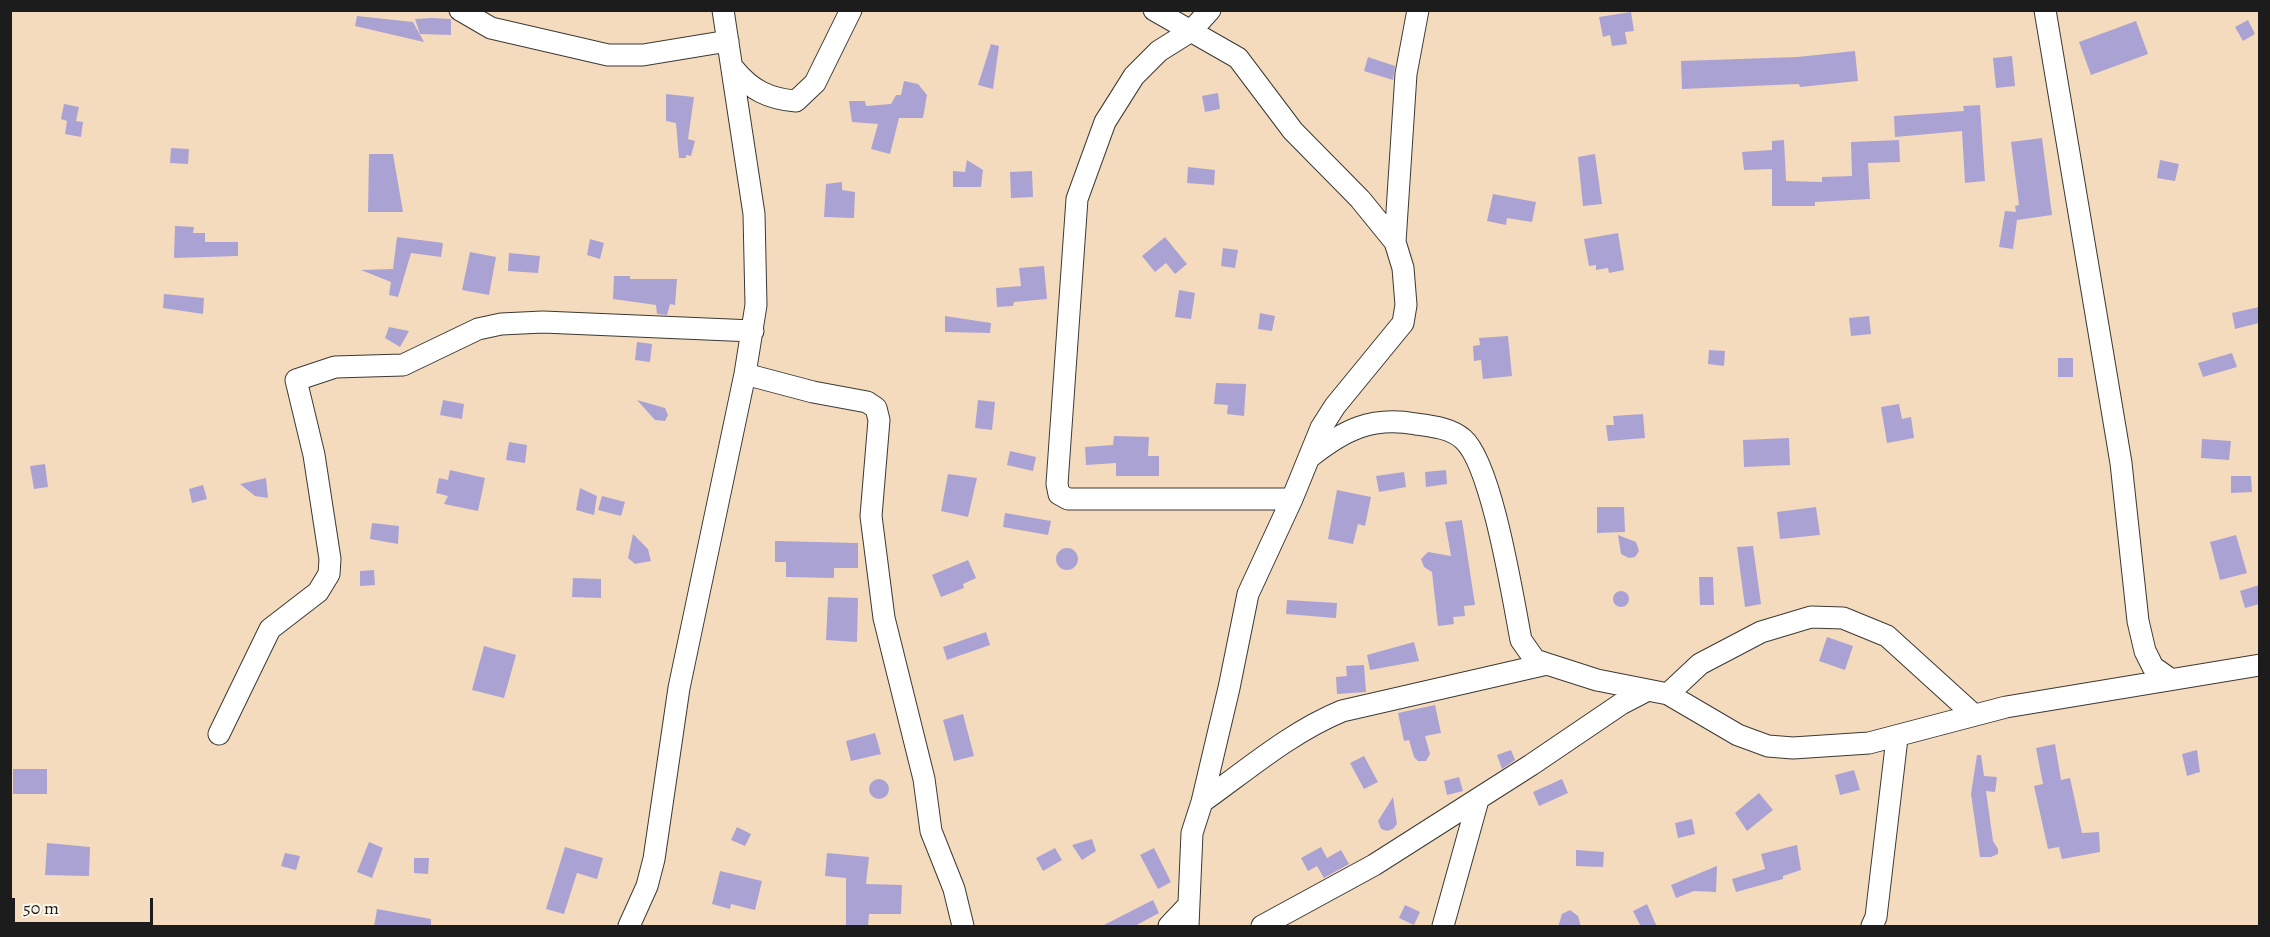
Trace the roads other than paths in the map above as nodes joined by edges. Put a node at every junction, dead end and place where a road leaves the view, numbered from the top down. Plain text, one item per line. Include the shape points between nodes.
1 (460, 10) edge
2 (851, 10) edge
3 (1154, 10) edge
4 (1210, 10) edge
5 (1418, 10) edge
6 (2045, 10) edge
7 (724, 12) edge
8 (1191, 31) junction
9 (728, 41) junction
10 (734, 69) junction
11 (1395, 242) junction
12 (753, 331) junction
13 (745, 374) junction
14 (1310, 457) junction
15 (1292, 499) junction
16 (1547, 664) junction
17 (2259, 665) edge
18 (2170, 679) junction
19 (1646, 691) junction
20 (1668, 694) junction
21 (1974, 715) junction
22 (219, 734) dead end
23 (1898, 738) junction
24 (1478, 800) junction
25 (1202, 802) junction
26 (1188, 917) edge
27 (634, 924) edge
28 (963, 927) edge
29 (1169, 927) edge
30 (1262, 927) edge
31 (1443, 927) edge
32 (1872, 927) edge

1 - 9 street via 491,28 608,55 642,55
2 - 10 street via 815,83 796,100 780,100 747,85
3 - 8 street
4 - 8 street
5 - 11 street via 1404,91
6 - 18 street via 2121,464 2138,621 2153,667
7 - 9 street
8 - 11 street via 1238,58 1293,131 1360,199
8 - 15 street via 1159,51 1134,76 1105,122 1075,205 1059,494 1068,499
9 - 10 street
10 - 12 street via 756,247
11 - 14 street via 1403,268 1403,323 1335,406
12 - 13 street
12 - 22 street via 543,322 501,324 478,329 403,365 335,367 296,380 314,455 329,574 318,592 270,629
13 - 27 street via 679,688 654,859
13 - 28 street via 867,402 876,408 879,420 871,516 884,618 924,779 931,831 954,889
14 - 15 street
14 - 16 street via 1340,433 1367,425 1402,421 1442,428 1462,437 1481,466 1521,640 1535,660
15 - 25 street via 1248,594
16 - 19 street
16 - 25 street via 1342,711 1322,719
17 - 18 street
18 - 21 street
19 - 20 street
19 - 24 street
20 - 21 street via 1700,664 1761,632 1811,617 1843,618 1887,636
20 - 23 street via 1719,725 1768,746 1793,748
21 - 23 street
23 - 32 street
24 - 30 street via 1333,889
24 - 31 street
25 - 26 street via 1192,833
26 - 29 street

